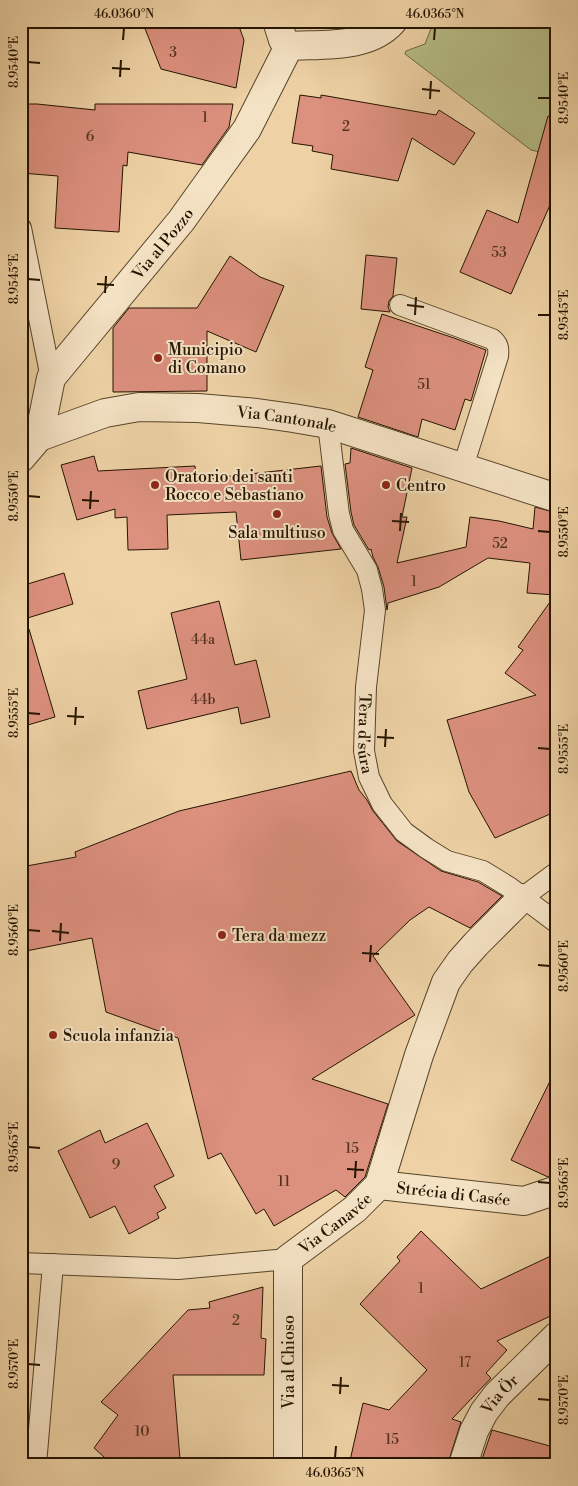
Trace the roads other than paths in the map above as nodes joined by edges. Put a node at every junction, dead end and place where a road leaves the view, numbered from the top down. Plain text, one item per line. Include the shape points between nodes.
1 (277, 21) edge
2 (393, 21) edge
3 (289, 46) junction
4 (21, 228) edge
5 (400, 305) dead end
6 (50, 378) junction
7 (328, 424) junction
8 (30, 431) edge
9 (21, 458) edge
10 (463, 467) junction
11 (557, 498) edge
12 (557, 872) edge
13 (522, 898) junction
14 (557, 923) edge
15 (379, 1185) junction
16 (557, 1190) edge
17 (288, 1259) junction
18 (21, 1263) edge
19 (53, 1264) junction
20 (557, 1336) edge
21 (36, 1465) edge
22 (288, 1465) edge
23 (463, 1465) edge

1 - 3 street via 283,40
2 - 3 street via 376,35 363,40
3 - 6 street, Via al Pozzo via 247,129 231,152 181,221
4 - 6 lane
5 - 10 lane via 492,339 499,348
6 - 8 street, Via al Pozzo
7 - 8 street, Via Cantonale via 258,413 140,407
7 - 10 street, Via Cantonale
7 - 13 lane, Tèra d'súra via 343,530 367,570 375,610 364,751 369,778 382,804 404,832 447,861 483,871
8 - 9 street, Via Cantonale
10 - 11 street, Via Cantonale
12 - 13 lane
13 - 14 lane, Tèra d'súra
13 - 15 street, Via Canavée via 470,950 446,982 419,1055
15 - 16 street, Strécia di Casée via 524,1200
15 - 17 street, Via Canavée via 355,1209
17 - 19 lane, Via Canavée via 178,1269
17 - 22 street, Via al Chioso
18 - 19 lane, Via Canavée
19 - 21 lane
20 - 23 street, Via Ör via 484,1412

